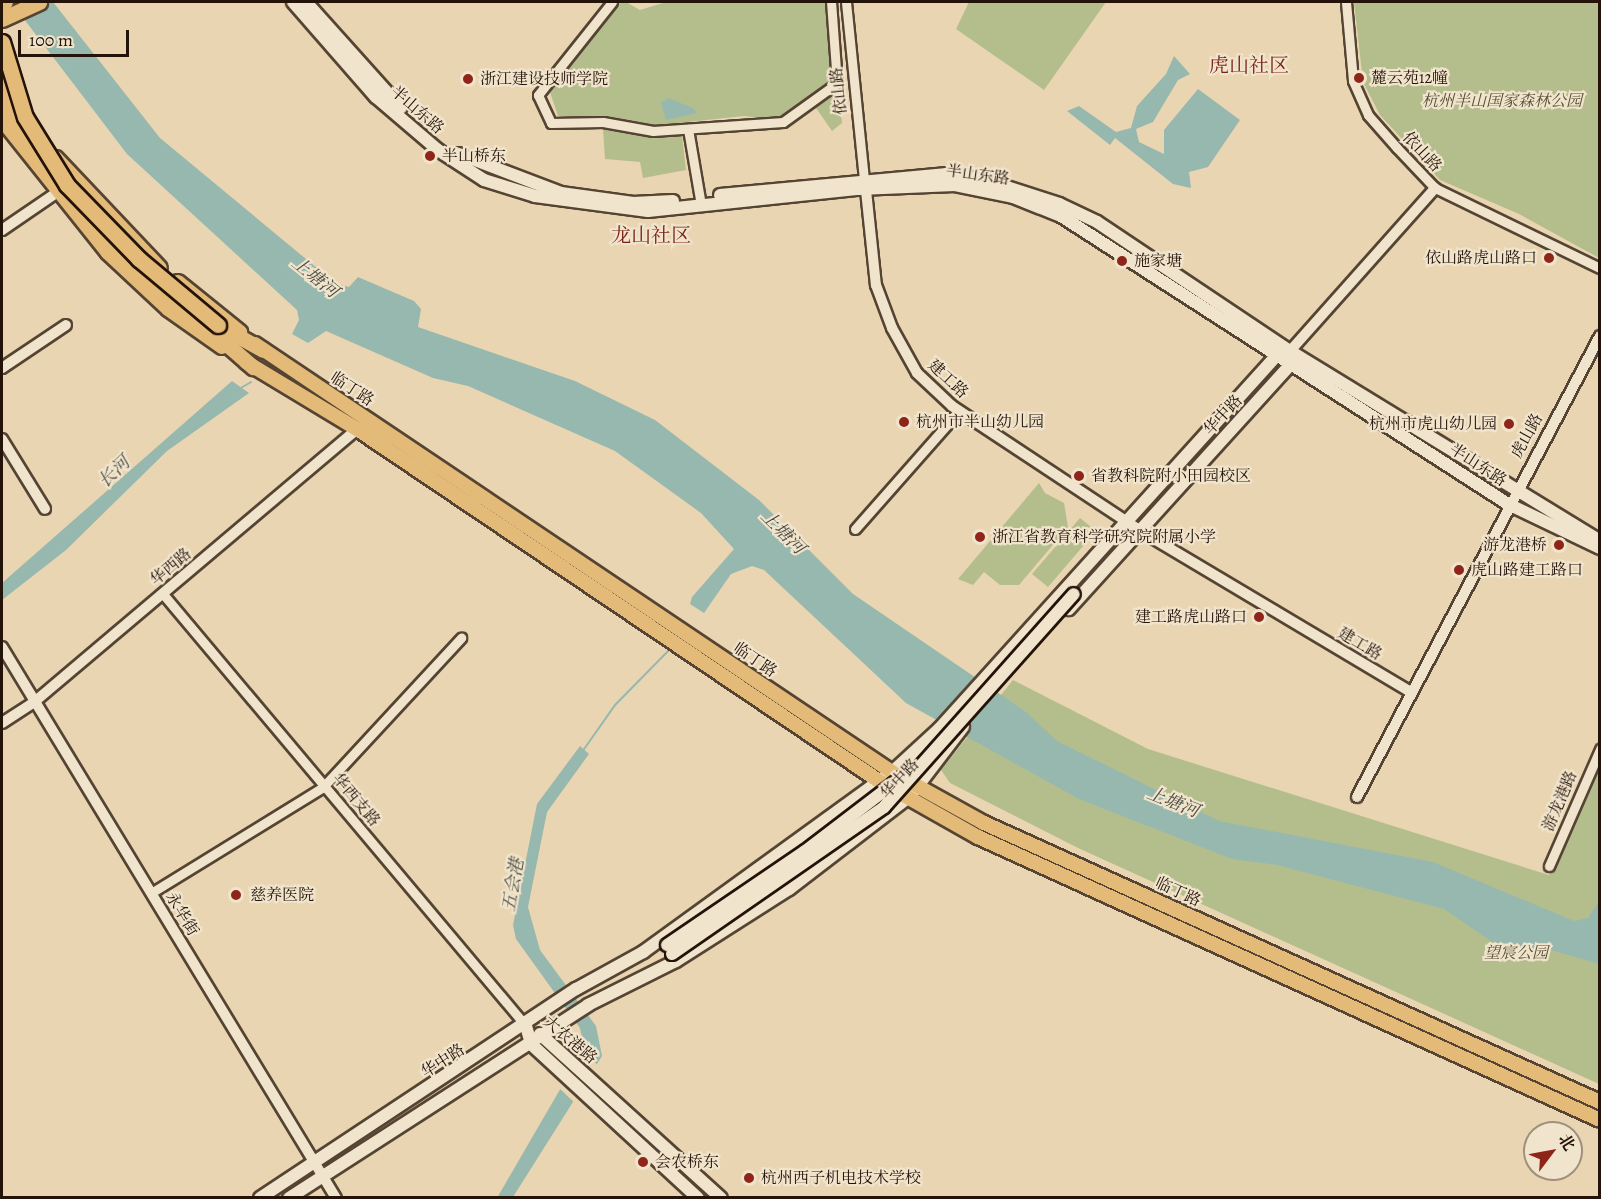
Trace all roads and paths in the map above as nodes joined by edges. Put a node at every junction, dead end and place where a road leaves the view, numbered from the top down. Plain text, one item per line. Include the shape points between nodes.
1 (39, 2) edge
2 (293, 2) edge
3 (306, 2) edge
4 (612, 2) edge
5 (831, 2) edge
6 (846, 2) edge
7 (1346, 2) edge
8 (7, 7) edge
9 (2, 42) edge
10 (2, 84) edge
11 (2, 104) edge
12 (2, 120) edge
13 (688, 129) junction
14 (866, 183) junction
15 (1435, 188) junction
16 (56, 194) junction
17 (701, 202) junction
18 (2, 230) edge
19 (1599, 268) edge
20 (66, 325) dead end
21 (216, 330) junction
22 (1599, 336) edge
23 (263, 350) junction
24 (1290, 351) junction
25 (1277, 355) junction
26 (1291, 364) junction
27 (253, 367) junction
28 (2, 368) edge
29 (959, 411) junction
30 (357, 429) junction
31 (2, 440) edge
32 (1515, 489) junction
33 (1508, 504) junction
34 (45, 509) dead end
35 (1127, 522) junction
36 (855, 529) dead end
37 (1139, 530) junction
38 (1111, 540) junction
39 (1599, 540) edge
40 (1599, 548) edge
41 (1121, 551) junction
42 (1072, 592) junction
43 (163, 594) junction
44 (461, 638) dead end
45 (2, 647) edge
46 (1411, 692) junction
47 (33, 703) junction
48 (2, 723) edge
49 (1599, 749) edge
50 (892, 772) junction
51 (879, 781) junction
52 (324, 786) junction
53 (921, 786) junction
54 (910, 796) junction
55 (1357, 797) dead end
56 (1549, 866) dead end
57 (151, 893) junction
58 (669, 949) junction
59 (643, 952) junction
60 (651, 972) junction
61 (526, 1026) junction
62 (545, 1036) junction
63 (531, 1044) junction
64 (1599, 1102) edge
65 (1599, 1120) edge
66 (315, 1163) junction
67 (324, 1176) junction
68 (260, 1197) edge
69 (289, 1197) edge
70 (336, 1197) edge
71 (698, 1197) edge
72 (721, 1197) edge

1 - 8 highway
2 - 17 main road, 半山东路 via 376,97 438,150 484,180 535,196 625,211
3 - 17 main road, 半山东路 via 381,89 468,160 523,182 596,200
4 - 13 street via 538,95 551,123
5 - 13 street via 838,76 832,90 774,124
6 - 14 street, 依山路
7 - 15 street, 依山路 via 1353,81 1368,115
9 - 21 highway, bridge via 25,117 67,185
10 - 23 main road, 临丁路 via 123,232
11 - 21 highway, bridge via 87,217
12 - 16 main road, 临丁路
13 - 17 street
14 - 17 main road, 半山东路
14 - 24 main road, 半山东路 via 947,174 988,180 1059,204 1097,222
14 - 25 main road, 半山东路 via 955,185 1013,197 1061,216
14 - 29 street, 建工路 via 876,285 892,328 917,373
15 - 19 street, 依山路
15 - 24 street
16 - 18 street
16 - 27 main road, 临丁路 via 136,281 187,324
20 - 28 street
21 - 23 highway
21 - 27 highway
22 - 32 street, 虎山路
23 - 50 main road, 临丁路
24 - 25 main road
24 - 26 main road
24 - 32 main road, 半山东路
25 - 26 main road, 半山东路
25 - 35 main road, 华中路
26 - 33 main road, 半山东路
26 - 37 main road, 华中路
27 - 30 main road, 临丁路
29 - 35 street, 建工路
29 - 36 street
30 - 43 street, 华西路
30 - 51 main road, 临丁路
31 - 34 street
32 - 33 street, 虎山路
32 - 39 main road, 半山东路
33 - 40 main road, 半山东路
33 - 46 street, 虎山路
35 - 37 street, 建工路
35 - 38 main road, 华中路
37 - 41 main road, 华中路
37 - 46 street, 建工路
38 - 42 main road, 华中路
38 - 50 main road, 华中路 via 939,729
41 - 42 main road, 华中路
41 - 53 main road, 华中路 via 954,738
42 - 58 main road, 华中路, bridge via 903,778
43 - 47 street, 华西路
43 - 52 street, 华西支路
44 - 52 street
45 - 47 street, 永华街
46 - 55 street
47 - 48 street, 华西路
47 - 57 street, 永华街
49 - 56 street, 游龙港路
50 - 51 main road, 华中路
50 - 53 main road, 临丁路
51 - 54 main road, 临丁路
51 - 59 main road, 华中路
52 - 57 street
52 - 61 street, 华西支路
53 - 54 main road, 华中路
53 - 64 main road, 临丁路 via 984,823
54 - 60 main road, 华中路 via 789,889
54 - 65 main road, 临丁路 via 978,837
57 - 66 street, 永华街
58 - 59 main road, 华中路
58 - 60 main road, 华中路
59 - 61 main road, 华中路 via 576,989
60 - 62 main road, 华中路 via 588,1005
61 - 62 main road, 大农港路
61 - 63 main road, 大农港路
61 - 66 main road, 华中路
62 - 63 main road, 华中路
62 - 72 main road, 大农港路
63 - 67 main road, 华中路
63 - 71 main road, 大农港路
66 - 67 street, 永华街
66 - 68 main road, 华中路
67 - 69 main road, 华中路
67 - 70 street, 永华街

